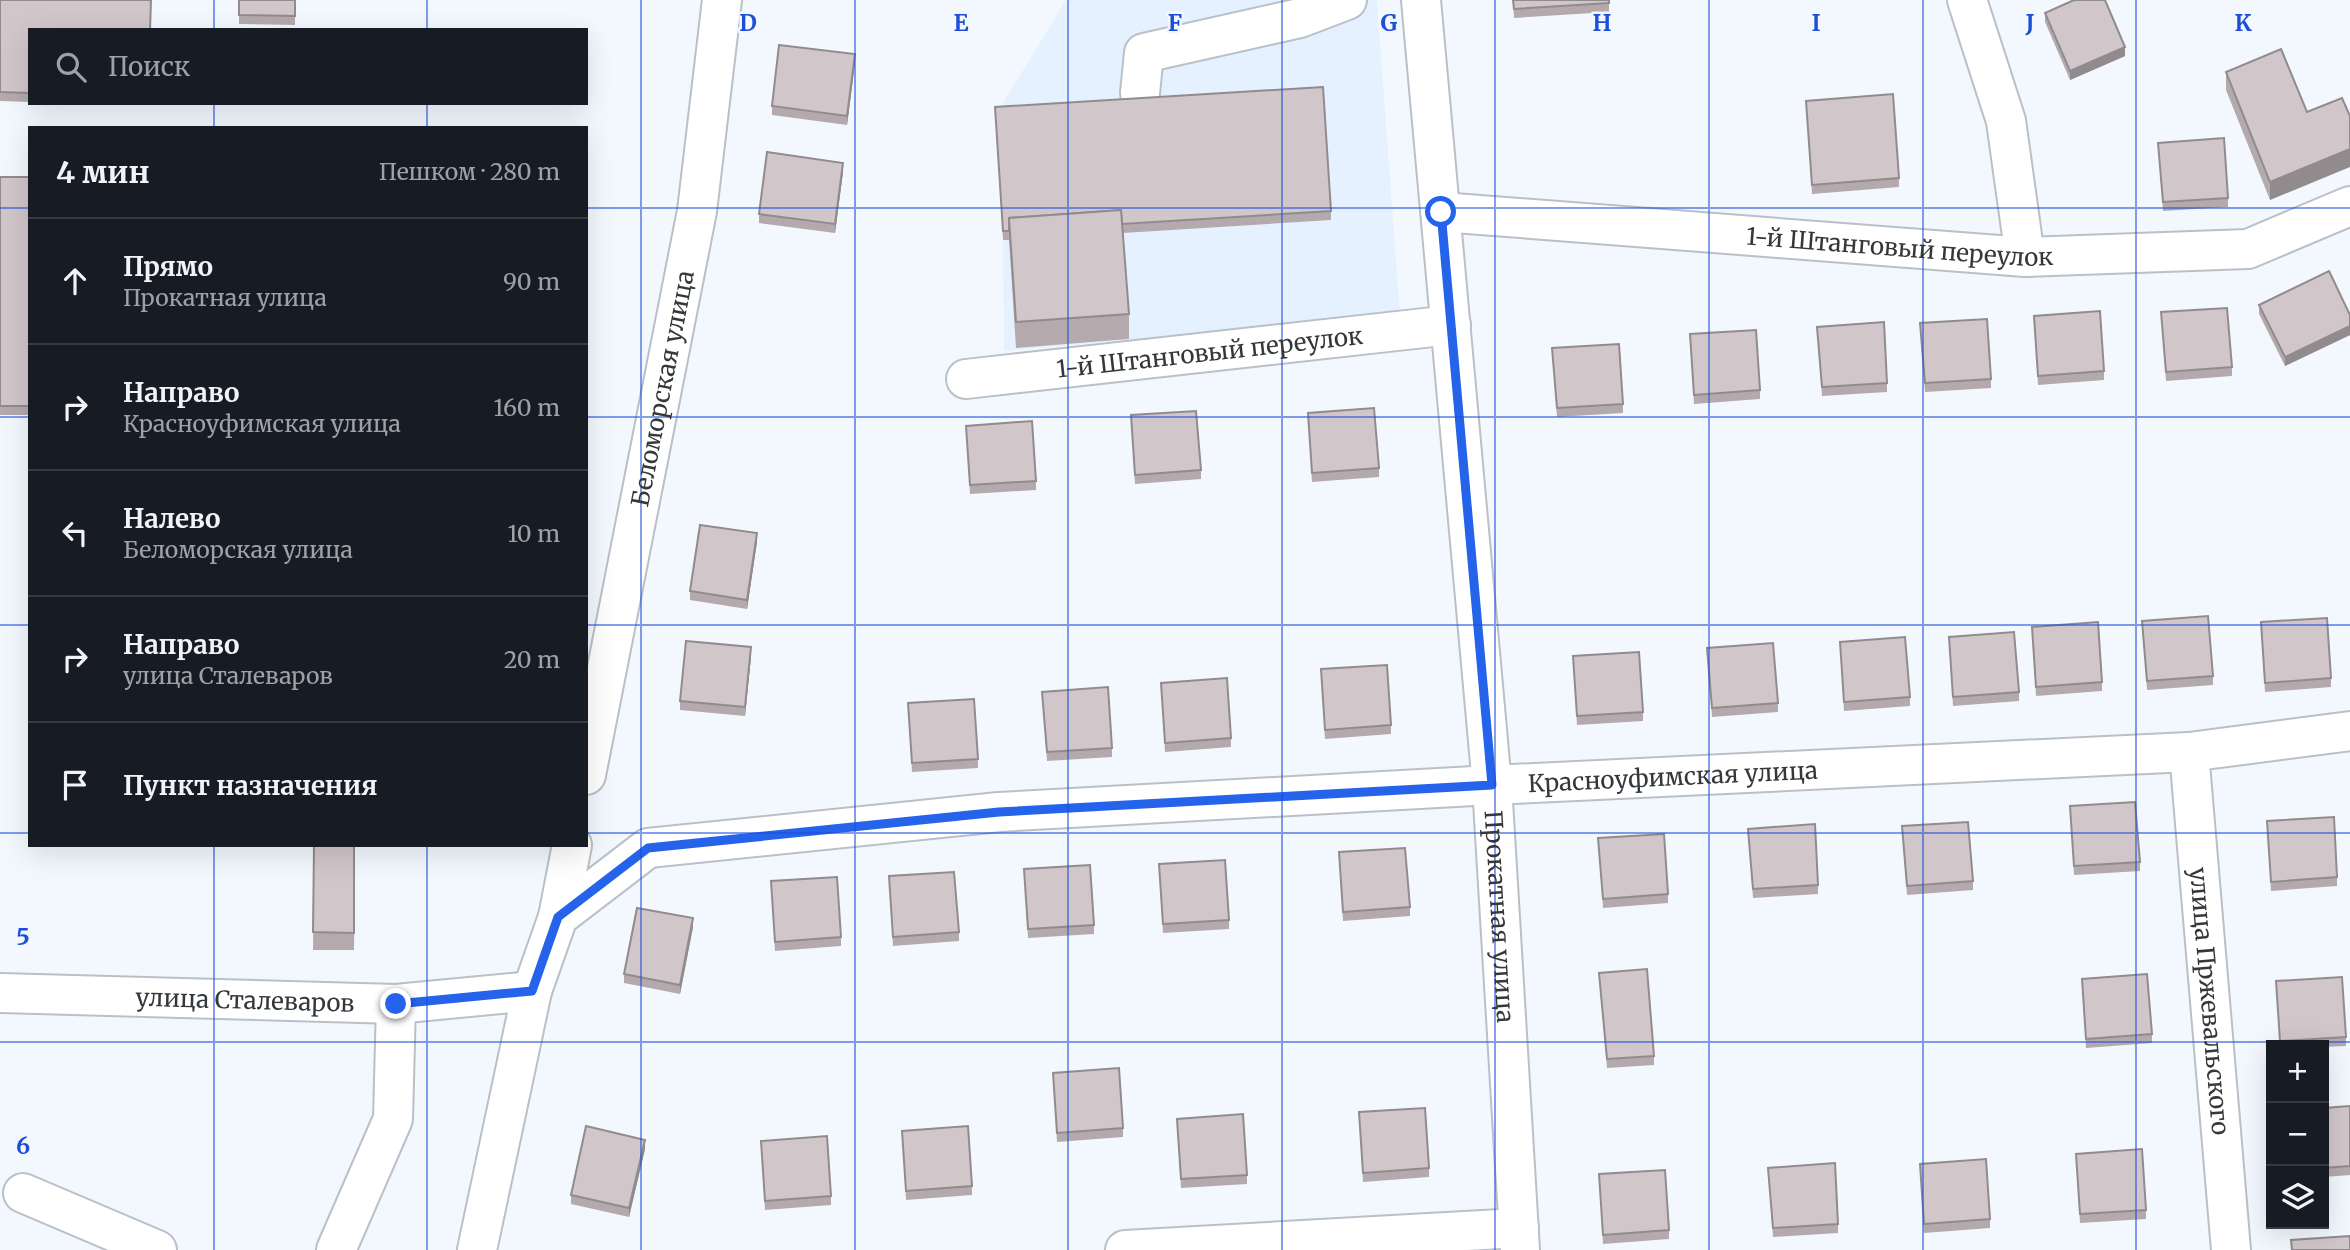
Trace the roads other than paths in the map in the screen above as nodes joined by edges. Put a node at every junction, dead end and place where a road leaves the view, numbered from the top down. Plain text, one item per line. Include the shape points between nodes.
1 (722, 0) edge
2 (1347, 0) edge
3 (1421, 0) edge
4 (1967, 0) edge
5 (1140, 93) dead end
6 (2350, 206) edge
7 (1441, 212) junction
8 (2025, 257) junction
9 (1451, 325) junction
10 (966, 379) dead end
11 (2350, 731) edge
12 (2189, 752) junction
13 (588, 765) edge
14 (1492, 785) junction
15 (572, 847) edge
16 (558, 917) junction
17 (532, 991) junction
18 (0, 993) edge
19 (396, 1004) junction
20 (23, 1192) dead end
21 (1519, 1239) edge
22 (157, 1250) edge
23 (336, 1250) edge
24 (477, 1250) edge
25 (1125, 1250) edge
26 (2231, 1250) edge

1 - 13 street, Беломорская улица via 697,211
2 - 5 street via 1300,18 1144,53
3 - 7 street, Прокатная улица
4 - 8 street via 2006,121
6 - 8 street, 1-й Штанговый переулок via 2248,249
7 - 8 street, 1-й Штанговый переулок
7 - 9 street, Прокатная улица
9 - 10 street, 1-й Штанговый переулок
9 - 14 street, Прокатная улица
11 - 12 street, Красноуфимская улица
12 - 14 street, Красноуфимская улица
12 - 26 street, улица Пржевальского
14 - 16 street, Красноуфимская улица via 999,812 648,848
14 - 21 street, Прокатная улица
15 - 16 street
16 - 17 street
17 - 19 street, улица Сталеваров
17 - 24 street
18 - 19 street, улица Сталеваров
19 - 23 street via 393,1119
20 - 22 street
21 - 25 street

